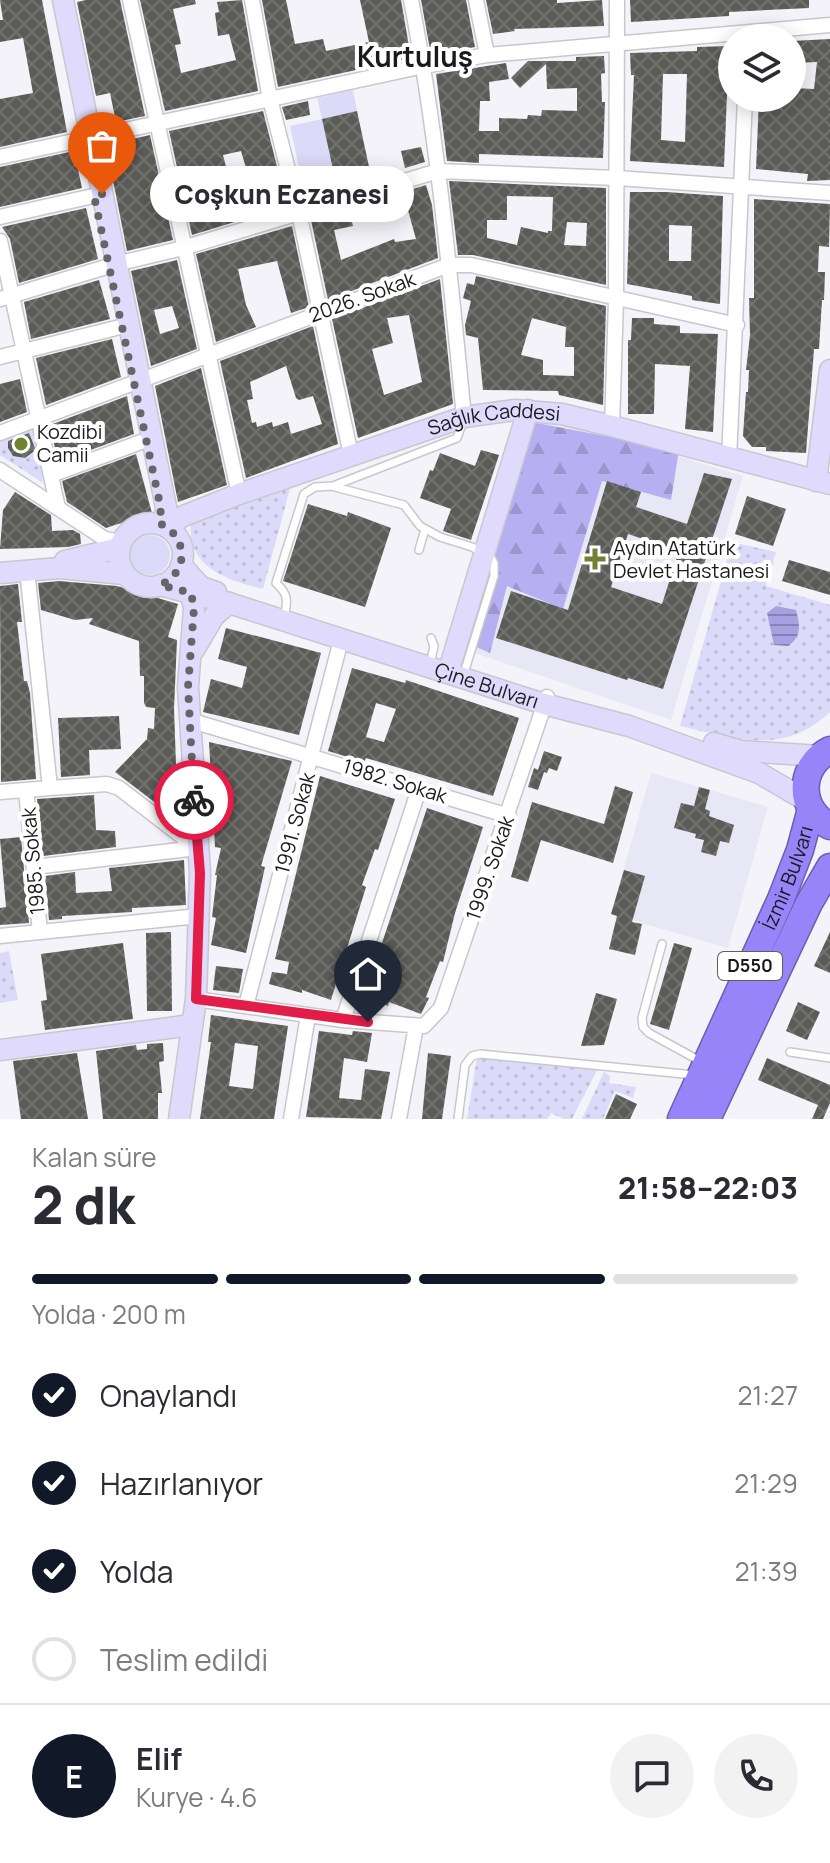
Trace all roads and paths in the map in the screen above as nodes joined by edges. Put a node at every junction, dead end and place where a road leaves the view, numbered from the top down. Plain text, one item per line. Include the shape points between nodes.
1 (55, 0) edge
2 (63, 0) edge
3 (130, 0) edge
4 (252, 0) edge
5 (411, 0) edge
6 (476, 0) edge
7 (617, 0) edge
8 (830, 25) edge
9 (806, 28) edge
10 (718, 37) edge
11 (618, 42) junction
12 (487, 55) junction
13 (424, 66) junction
14 (270, 99) junction
15 (745, 112) edge
16 (157, 124) junction
17 (86, 139) junction
18 (0, 157) edge
19 (438, 171) junction
20 (617, 178) junction
21 (742, 186) junction
22 (830, 193) edge
23 (98, 195) junction
24 (299, 213) junction
25 (0, 217) edge
26 (0, 241) edge
27 (183, 248) junction
28 (449, 265) junction
29 (112, 266) junction
30 (6, 298) edge
31 (616, 300) junction
32 (320, 312) junction
33 (737, 325) junction
34 (124, 326) junction
35 (24, 351) junction
36 (208, 355) junction
37 (0, 357) edge
38 (830, 370) edge
39 (136, 381) junction
40 (528, 410) junction
41 (464, 417) junction
42 (39, 418) junction
43 (612, 426) junction
44 (0, 433) edge
45 (150, 439) junction
46 (351, 455) junction
47 (729, 459) junction
48 (0, 470) edge
49 (51, 475) junction
50 (823, 482) edge
51 (333, 486) junction
52 (239, 494) junction
53 (58, 508) junction
54 (164, 526) junction
55 (425, 529) junction
56 (120, 545) junction
57 (419, 550) dead end
58 (484, 553) junction
59 (181, 565) junction
60 (0, 570) edge
61 (27, 570) junction
62 (125, 574) junction
63 (160, 585) junction
64 (191, 593) junction
65 (229, 603) junction
66 (285, 613) junction
67 (431, 638) dead end
68 (341, 640) junction
69 (191, 654) junction
70 (448, 667) junction
71 (546, 700) junction
72 (189, 720) junction
73 (827, 750) edge
74 (313, 756) junction
75 (50, 788) junction
76 (419, 789) junction
77 (26, 790) junction
78 (0, 792) edge
79 (816, 812) edge
80 (509, 816) junction
81 (197, 848) junction
82 (34, 867) junction
83 (830, 867) edge
84 (199, 916) junction
85 (40, 932) junction
86 (0, 936) edge
87 (662, 944) dead end
88 (196, 999) junction
89 (246, 1006) junction
90 (308, 1015) junction
91 (343, 1020) junction
92 (192, 1025) junction
93 (420, 1026) junction
94 (0, 1050) edge
95 (790, 1052) dead end
96 (830, 1058) edge
97 (703, 1070) junction
98 (179, 1119) edge
99 (291, 1119) edge
100 (399, 1119) edge
101 (458, 1119) edge
102 (681, 1119) edge
103 (707, 1119) edge

1 - 17 main road
2 - 17 main road
3 - 16 street
4 - 14 street
5 - 13 street
6 - 12 street
7 - 11 street
8 - 9 street
10 - 11 street
11 - 12 street
11 - 20 street
12 - 13 street
13 - 14 street
13 - 19 street
14 - 16 street
14 - 24 street
15 - 21 street
16 - 17 street
16 - 27 street
17 - 18 street
17 - 23 main road
19 - 20 street
19 - 24 street
19 - 28 street
20 - 21 street
20 - 31 street
21 - 22 street
21 - 33 street
23 - 25 street
23 - 29 main road
24 - 27 street
24 - 32 street
26 - 30 street
27 - 29 street
27 - 36 street
28 - 31 street, 2026. Sokak via 471,265
28 - 32 street, 2026. Sokak
28 - 41 street
29 - 30 street
29 - 34 main road
30 - 35 street
31 - 33 street, 2026. Sokak
31 - 43 street
32 - 36 street, 2026. Sokak
32 - 46 street
33 - 47 street
34 - 35 street
34 - 39 main road
35 - 37 street
35 - 42 street
36 - 39 street, 2026. Sokak
36 - 52 street
38 - 50 main road
39 - 42 street, 2026. Sokak
39 - 45 main road
40 - 41 main road, Sağlık Caddesi
40 - 43 main road, Sağlık Caddesi
40 - 58 main road
41 - 46 main road, Sağlık Caddesi
41 - 51 lane via 457,438
42 - 44 street, 2026. Sokak
42 - 49 street
43 - 47 main road, Sağlık Caddesi
45 - 49 street
45 - 54 main road via 166,507
46 - 52 main road, Sağlık Caddesi
47 - 50 main road, Sağlık Caddesi
48 - 53 street
49 - 53 street
51 - 55 lane via 404,505
51 - 66 lane via 304,494 296,514 276,583 288,599
52 - 54 main road, Sağlık Caddesi
53 - 56 street
54 - 56 main road via 135,527
54 - 59 main road via 179,540
55 - 57 lane
55 - 58 lane
56 - 60 main road via 81,558
56 - 62 main road
58 - 70 main road
59 - 63 main road
59 - 66 main road, Çine Bulvarı via 201,587
60 - 61 main road
61 - 62 main road
61 - 75 street
62 - 63 main road via 143,586
63 - 64 main road, Çine Bulvarı
64 - 65 main road, Çine Bulvarı
64 - 69 main road
65 - 68 main road, Çine Bulvarı
65 - 69 main road via 214,616
66 - 70 main road, Çine Bulvarı
67 - 70 lane
68 - 70 main road, Çine Bulvarı
68 - 74 street, 1991. Sokak
69 - 72 main road
70 - 71 main road, Çine Bulvarı
71 - 73 main road, Çine Bulvarı via 618,710 741,751
71 - 79 main road, Çine Bulvarı via 759,773
71 - 80 street, 1999. Sokak
72 - 74 street, 1982. Sokak
72 - 81 main road
73 - 79 highway, D550 via 808,772 805,786
74 - 76 street, 1982. Sokak
74 - 89 street, 1991. Sokak
75 - 77 street
75 - 81 street via 119,788
76 - 80 street, 1982. Sokak
76 - 91 street
77 - 78 street
77 - 82 street, 1985. Sokak
79 - 97 highway, İzmir Bulvarı / D550
80 - 93 street, 1999. Sokak via 441,1008
81 - 82 street
81 - 84 main road
82 - 85 street, 1985. Sokak
83 - 103 highway, İzmir Bulvarı / D550
84 - 85 street
84 - 88 main road
85 - 86 street
87 - 97 lane via 643,1027
88 - 89 street
88 - 92 main road
89 - 90 street
90 - 91 street
90 - 99 street
91 - 93 street
92 - 94 main road
92 - 98 main road
93 - 100 street
95 - 96 lane
97 - 101 lane via 480,1054 465,1065
97 - 102 highway, İzmir Bulvarı / D550

